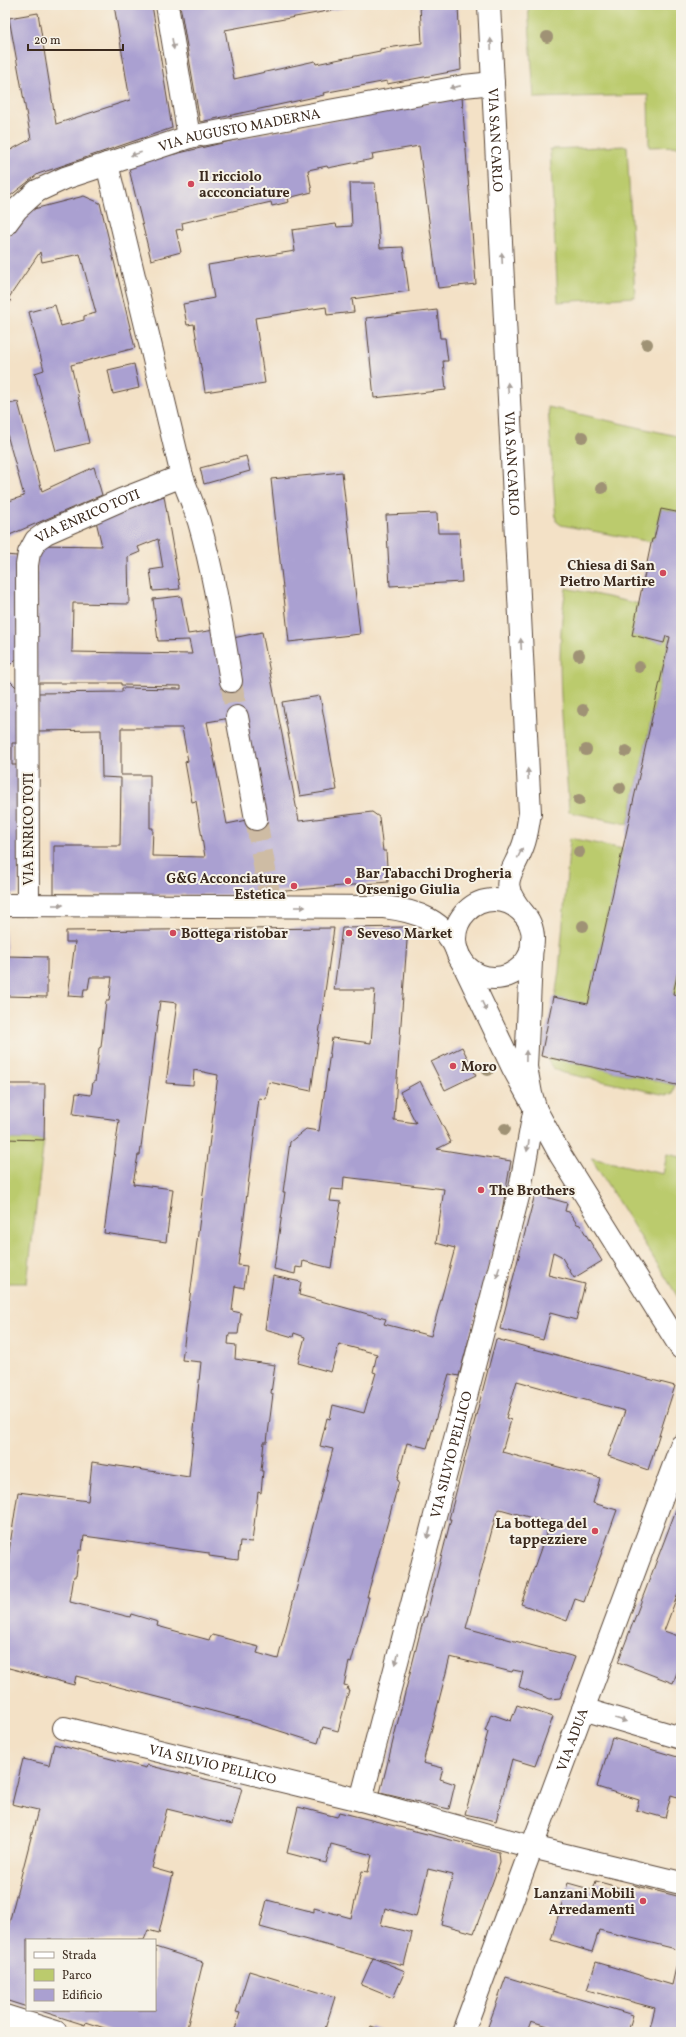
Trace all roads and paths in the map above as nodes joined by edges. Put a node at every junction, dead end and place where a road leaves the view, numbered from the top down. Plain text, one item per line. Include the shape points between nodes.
1 (167, 5) edge
2 (488, 5) edge
3 (493, 83) junction
4 (189, 137) junction
5 (107, 164) junction
6 (5, 224) edge
7 (182, 476) junction
8 (231, 681) tunnel mouth
9 (237, 718) tunnel mouth
10 (256, 818) tunnel mouth
11 (5, 905) edge
12 (28, 905) junction
13 (523, 913) junction
14 (532, 940) junction
15 (459, 956) junction
16 (535, 1107) junction
17 (681, 1348) edge
18 (681, 1446) edge
19 (583, 1709) junction
20 (64, 1728) dead end
21 (681, 1738) edge
22 (361, 1800) junction
23 (532, 1847) junction
24 (681, 1883) edge
25 (5, 2016) edge
26 (56, 2032) edge
27 (463, 2032) edge

1 -> 4 street
3 -> 2 street, VIA SAN CARLO
3 -> 4 street, VIA AUGUSTO MADERNA via 464,86
13 -> 3 street, VIA SAN CARLO via 509,892 508,885 510,872 524,844 530,813
4 -> 5 street, VIA AUGUSTO MADERNA
5 - 6 street, VIA AUGUSTO MADERNA via 65,178 37,191
5 - 7 street
7 - 8 street via 193,502 208,556
7 - 12 street, VIA ENRICO TOTI via 58,526 36,540 29,554
9 - 10 street
11 - 12 street
12 -> 15 street via 270,900 384,907 429,918 451,938
13 - 14 street via 529,923
13 - 15 street via 514,906 497,900 484,901 472,906 463,915 457,927 455,940
14 - 15 street via 528,957 520,967 500,977 480,975 469,968
16 -> 14 street via 526,1067
15 -> 16 street via 513,1068
16 - 17 street via 562,1156
16 -> 22 street, VIA SILVIO PELLICO via 520,1189
18 - 19 street, VIA ADUA
19 -> 21 street
19 - 23 street, VIA ADUA
20 - 22 street, VIA SILVIO PELLICO
22 - 23 street, VIA SILVIO PELLICO
23 - 24 street, VIA SILVIO PELLICO
23 - 27 street, VIA ADUA
25 - 26 street

